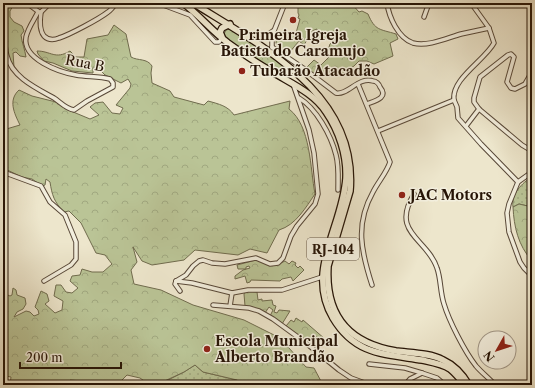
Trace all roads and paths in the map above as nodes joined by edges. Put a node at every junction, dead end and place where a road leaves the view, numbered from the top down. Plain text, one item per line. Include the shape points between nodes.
1 (27, 3) edge
2 (50, 3) edge
3 (116, 3) edge
4 (158, 3) edge
5 (183, 3) edge
6 (194, 3) edge
7 (285, 3) edge
8 (387, 3) edge
9 (429, 3) edge
10 (471, 3) edge
11 (39, 12) junction
12 (193, 17) junction
13 (424, 17) dead end
14 (204, 20) junction
15 (230, 24) junction
16 (5, 28) dead end
17 (488, 28) junction
18 (275, 29) junction
19 (222, 38) junction
20 (252, 41) junction
21 (272, 47) junction
22 (274, 55) junction
23 (288, 66) junction
24 (532, 72) edge
25 (282, 78) junction
26 (292, 84) junction
27 (358, 84) junction
28 (298, 97) junction
29 (454, 100) junction
30 (367, 104) junction
31 (479, 109) junction
32 (466, 126) junction
33 (378, 131) junction
34 (532, 151) edge
35 (3, 172) edge
36 (532, 172) edge
37 (518, 182) junction
38 (338, 190) dead end
39 (414, 194) dead end
40 (532, 276) edge
41 (322, 277) junction
42 (44, 281) dead end
43 (176, 281) junction
44 (372, 285) dead end
45 (180, 291) dead end
46 (232, 293) junction
47 (213, 305) dead end
48 (230, 306) junction
49 (369, 364) dead end
50 (422, 373) junction
51 (370, 385) edge
52 (405, 385) edge
53 (445, 385) edge
54 (464, 385) edge
55 (469, 385) edge
56 (495, 385) edge

1 - 11 street
2 - 11 street
3 - 11 street via 108,12 69,34 52,39 44,36 42,32
4 - 12 street
5 - 14 highway, RJ-104
6 - 15 highway, RJ-104
7 - 18 street
8 - 17 street via 398,30 414,43 438,42
9 - 13 street
10 - 17 street
11 - 16 street, Rua B via 26,37 31,54 59,70 110,79 113,87 74,110 69,109 20,76 7,58
12 - 14 highway
12 - 19 street via 214,42 219,42
14 - 19 highway, RJ-104
15 - 19 highway via 222,28
15 - 20 highway, RJ-104
17 - 29 street via 493,45 461,81 454,91
18 - 20 street via 260,40
18 - 21 street
19 - 25 highway, RJ-104
20 - 22 highway, RJ-104
21 - 22 street
21 - 27 street via 336,93 342,93
22 - 23 highway, RJ-104
23 - 25 highway via 288,75
23 - 55 highway, RJ-104 via 304,78 326,103 342,132 347,149 350,191 328,266 330,301 336,314 352,334 362,341 381,348 443,359 452,365
24 - 31 street via 522,86 510,88 507,82 514,57 511,54 480,77 474,98
25 - 26 highway, RJ-104
26 - 28 street
26 - 41 highway, RJ-104 via 315,99 326,112 339,138 345,164 346,179 342,200
27 - 30 street
27 - 30 street via 372,80 382,88 383,97
28 - 38 street via 312,108 320,119 332,145 337,160
28 - 43 street via 314,153 318,194 315,204 291,236 281,261 273,265 256,258 225,264 203,260
29 - 32 street via 458,118
29 - 33 street
30 - 33 street
31 - 32 street
31 - 34 street
32 - 37 street
33 - 44 street via 390,162 362,218 363,255
35 - 42 street via 41,186 50,202 65,215 72,230 76,242 76,259 71,265
36 - 37 street
37 - 40 street via 509,204 507,223 520,262
39 - 56 street via 406,210 409,228 437,268 444,304 468,356
41 - 46 street via 282,290 248,290
41 - 54 highway, RJ-104 via 328,309 342,331 354,342 380,354 424,360 449,368
43 - 45 street via 175,284
43 - 46 street
46 - 48 street
47 - 48 street
48 - 51 street via 259,311 351,378
49 - 50 street
50 - 52 street via 410,379
50 - 53 street via 437,378

